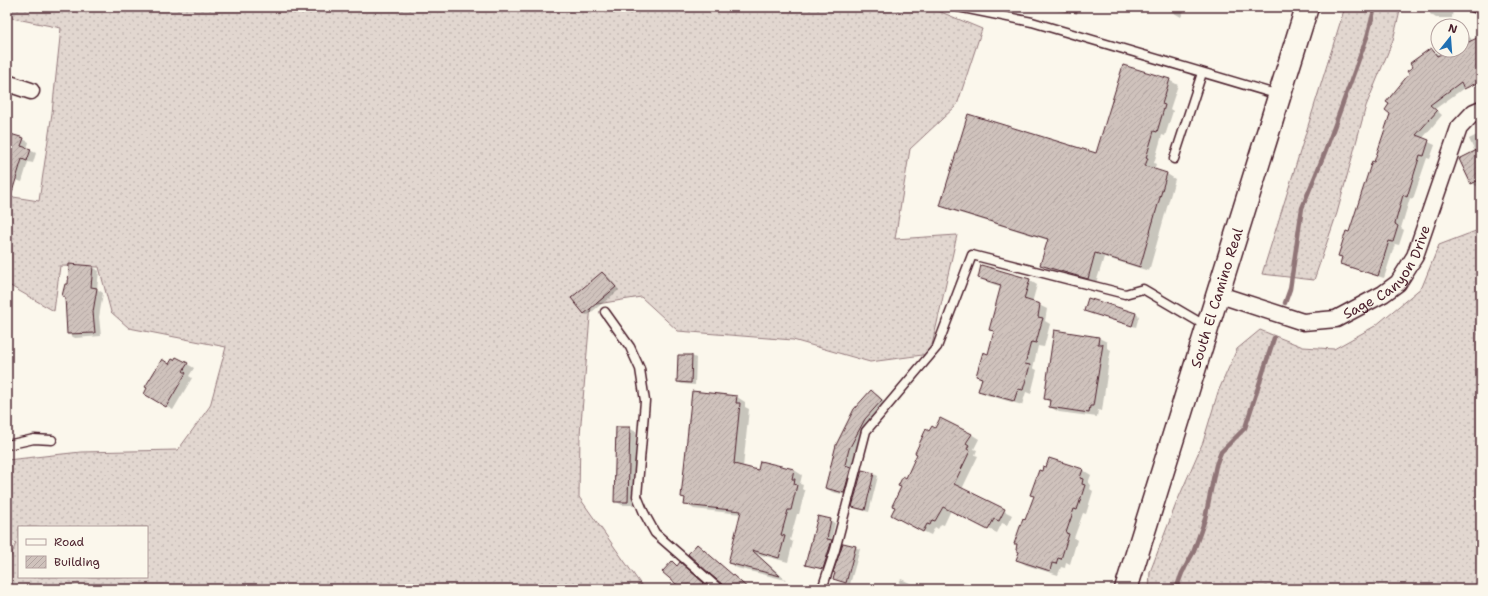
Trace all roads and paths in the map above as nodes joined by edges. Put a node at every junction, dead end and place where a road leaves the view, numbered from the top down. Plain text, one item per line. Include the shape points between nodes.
1 (958, 7) edge
2 (1307, 7) edge
3 (1472, 7) edge
4 (1481, 10) edge
5 (1202, 72) junction
6 (7, 84) edge
7 (31, 91) dead end
8 (1279, 95) junction
9 (1481, 109) edge
10 (1174, 159) dead end
11 (1217, 294) junction
12 (605, 312) dead end
13 (1207, 326) junction
14 (52, 440) dead end
15 (7, 445) edge
16 (719, 589) edge
17 (822, 589) edge
18 (1126, 589) edge

1 - 5 lane via 1032,22
2 - 8 main road, South El Camino Real
3 - 4 lane
5 - 8 lane
5 - 10 lane
6 - 7 street
8 - 11 main road, South El Camino Real
9 - 11 street, Sage Canyon Drive via 1474,112 1459,128 1415,256 1398,283 1383,294 1336,319 1303,322
11 - 13 main road, South El Camino Real
12 - 16 lane via 630,347 640,369 645,401 637,496 655,533
13 - 17 lane via 1143,290 1125,294 972,255 937,347 866,431 835,550
13 - 18 main road, South El Camino Real
14 - 15 lane via 34,439

